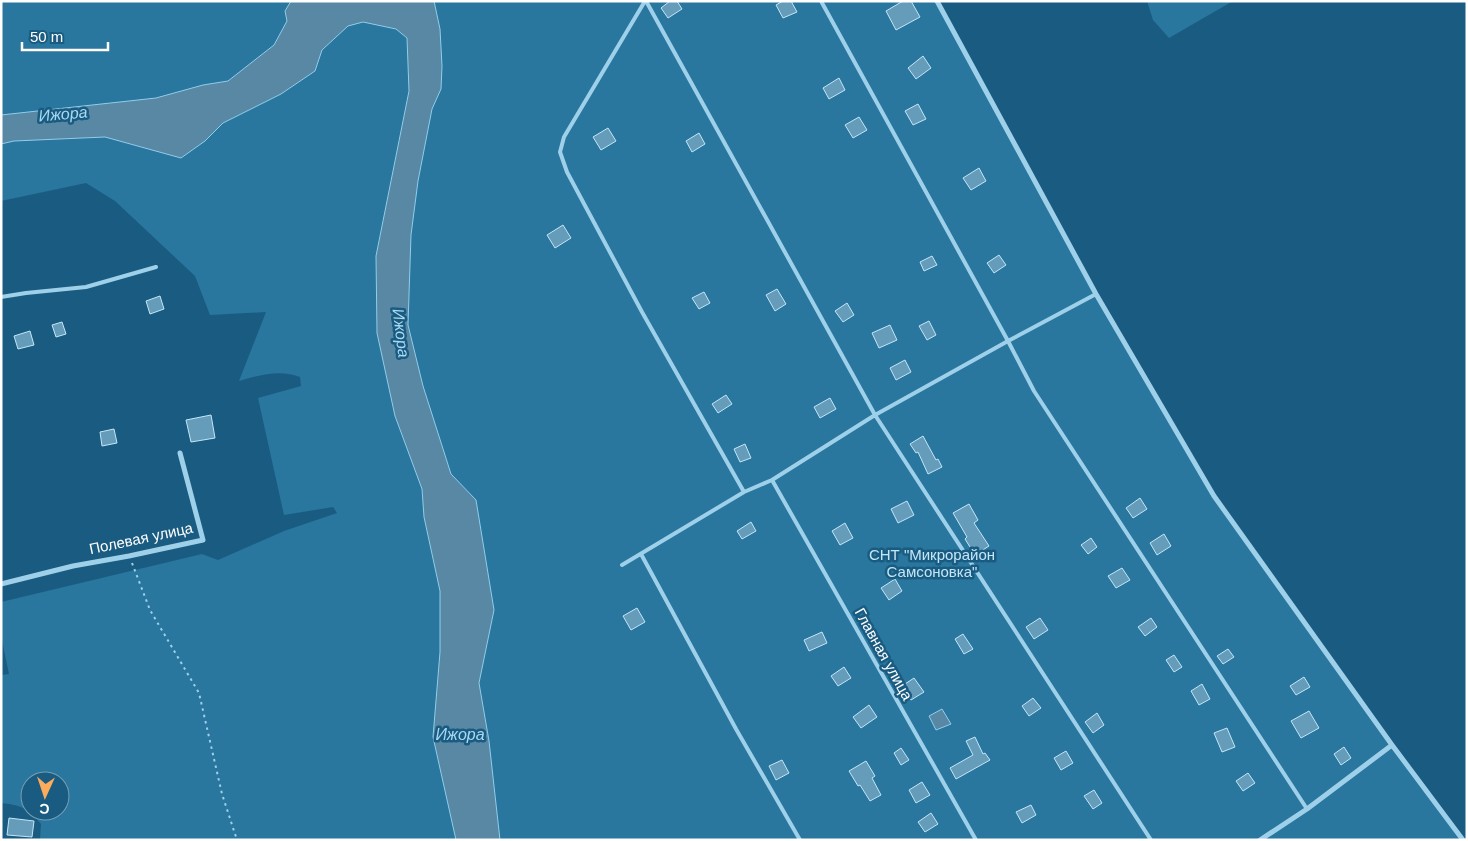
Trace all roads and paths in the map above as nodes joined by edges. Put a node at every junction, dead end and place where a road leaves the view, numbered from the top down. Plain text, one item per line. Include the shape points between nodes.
1 (645, 1) edge
2 (821, 1) edge
3 (937, 1) edge
4 (156, 267) dead end
5 (1096, 294) junction
6 (1, 297) edge
7 (1008, 340) junction
8 (875, 415) junction
9 (180, 453) dead end
10 (772, 480) junction
11 (744, 492) junction
12 (641, 554) junction
13 (129, 556) junction
14 (622, 566) dead end
15 (1, 584) edge
16 (1392, 745) junction
17 (1306, 809) junction
18 (237, 840) edge
19 (800, 840) edge
20 (976, 840) edge
21 (1151, 840) edge
22 (1260, 840) edge
23 (1463, 840) edge

1 - 8 lane
1 - 11 lane via 564,137 560,152 642,312
2 - 7 lane
3 - 5 street
4 - 6 lane via 86,287
5 - 7 lane
5 - 16 street via 1214,496
7 - 8 lane
7 - 17 lane via 1034,391
8 - 10 lane
8 - 21 lane
9 - 13 street, Полевая улица via 203,540
10 - 11 lane
10 - 20 lane, Главная улица
11 - 12 lane
12 - 14 lane
12 - 19 lane
13 - 15 street, Полевая улица
13 - 18 path via 150,610 199,693 222,794
16 - 17 street
16 - 23 street
17 - 22 street

